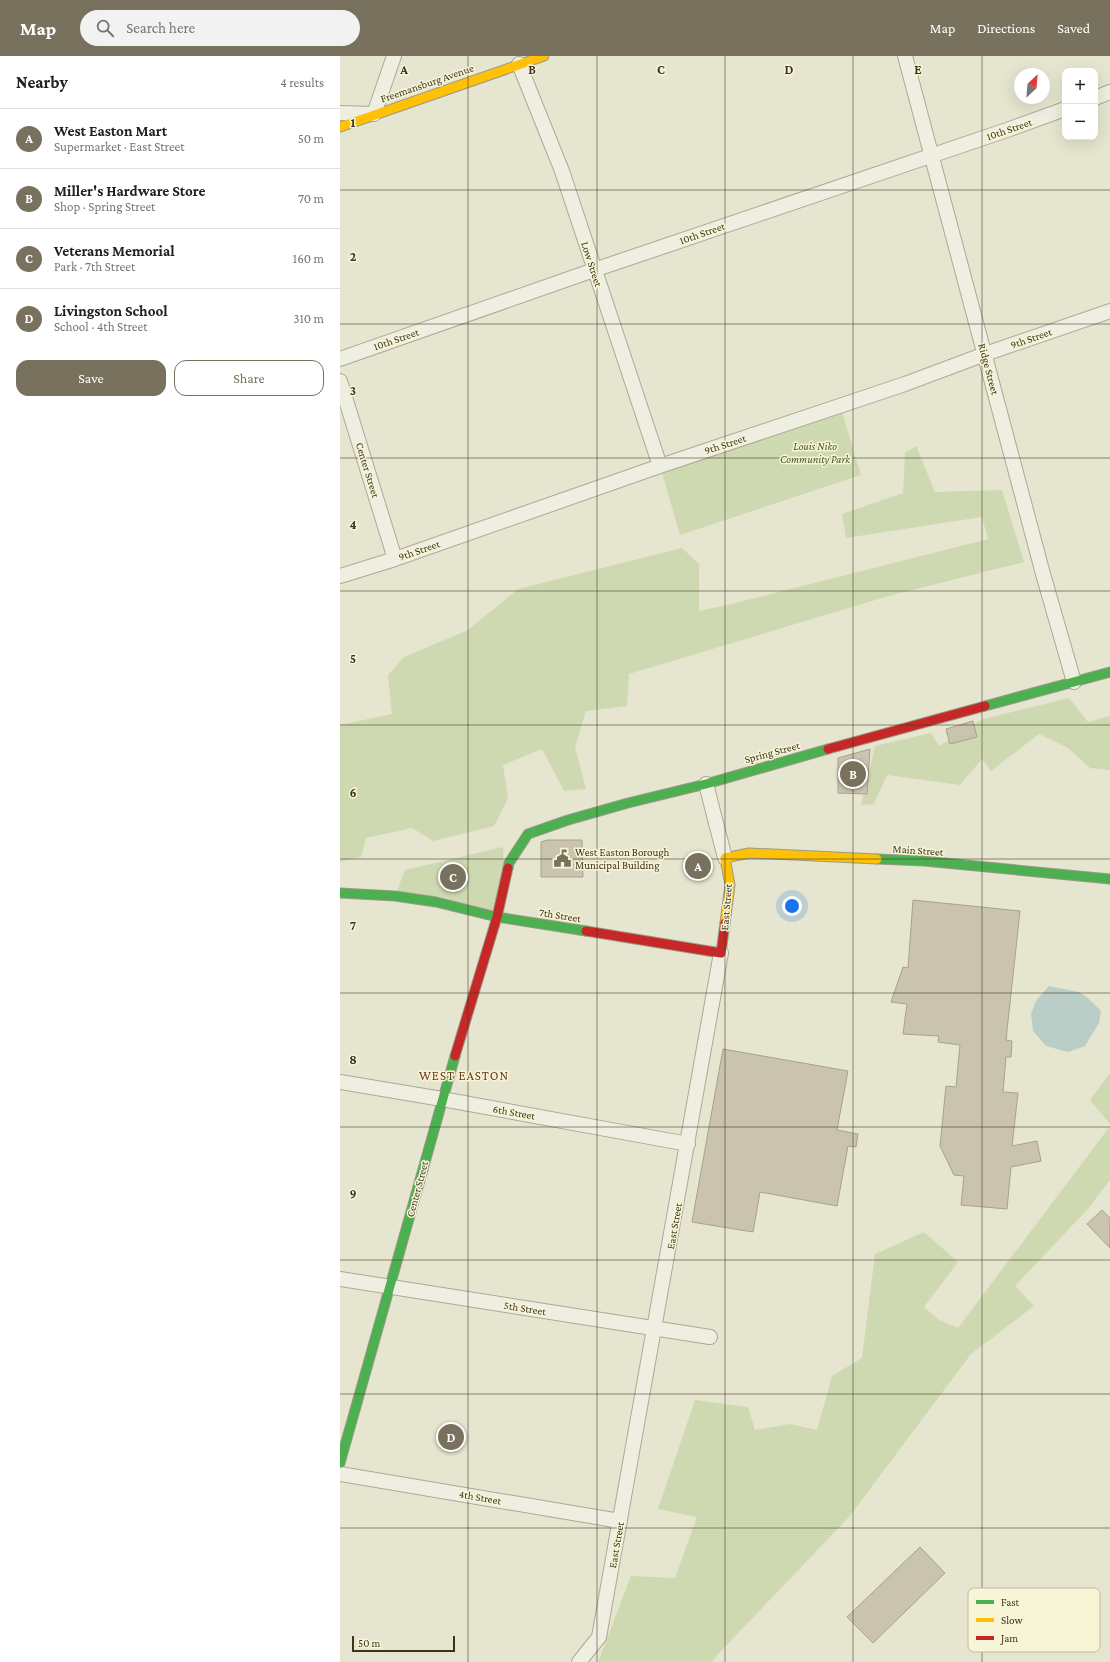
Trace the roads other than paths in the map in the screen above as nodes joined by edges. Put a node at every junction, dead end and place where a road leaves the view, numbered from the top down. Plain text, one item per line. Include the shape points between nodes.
1 (394, 56) edge
2 (544, 56) edge
3 (905, 56) edge
4 (520, 64) junction
5 (1110, 92) edge
6 (1098, 97) edge
7 (1062, 110) edge
8 (340, 113) edge
9 (374, 114) junction
10 (340, 127) edge
11 (932, 154) junction
12 (594, 270) junction
13 (1110, 311) edge
14 (986, 354) junction
15 (340, 359) edge
16 (340, 381) edge
17 (660, 466) junction
18 (395, 559) junction
19 (340, 576) edge
20 (1110, 672) edge
21 (1074, 682) junction
22 (706, 784) junction
23 (725, 858) junction
24 (1110, 880) edge
25 (340, 893) edge
26 (497, 917) junction
27 (721, 952) junction
28 (340, 1082) edge
29 (442, 1099) junction
30 (688, 1144) junction
31 (340, 1279) edge
32 (390, 1287) junction
33 (655, 1329) junction
34 (710, 1337) dead end
35 (340, 1463) edge
36 (340, 1474) edge
37 (620, 1521) junction
38 (578, 1662) edge

1 - 9 street
2 - 4 street, Freemansburg Avenue
3 - 11 street, Ridge Street
4 - 9 street, Freemansburg Avenue
4 - 12 street, Low Street via 562,171
5 - 6 street
7 - 11 street, 10th Street
8 - 9 street
9 - 10 street, Freemansburg Avenue
11 - 12 street, 10th Street
11 - 14 street, Ridge Street
12 - 15 street, 10th Street
12 - 17 street, Low Street
13 - 14 street, 9th Street
14 - 17 street, 9th Street via 905,384
14 - 21 street, Ridge Street
16 - 18 street, Center Street
17 - 18 street, 9th Street
18 - 19 street, 9th Street
20 - 21 street, Spring Street
21 - 22 street, Spring Street
22 - 23 street, East Street
22 - 26 street, Spring Street via 628,803 528,834 509,863
23 - 24 street, Main Street via 749,853 924,861
23 - 27 street, East Street via 730,885
25 - 26 street, 7th Street via 395,896 436,902
26 - 27 street, 7th Street
26 - 29 street, Center Street
27 - 30 street, East Street
28 - 29 street, 6th Street
29 - 30 street, 6th Street
29 - 32 street, Center Street
30 - 33 street, East Street
31 - 32 street, 5th Street
32 - 33 street, 5th Street
32 - 35 street, Center Street
33 - 34 street, 5th Street
33 - 37 street, East Street
36 - 37 street, 4th Street
37 - 38 street, East Street via 599,1637

